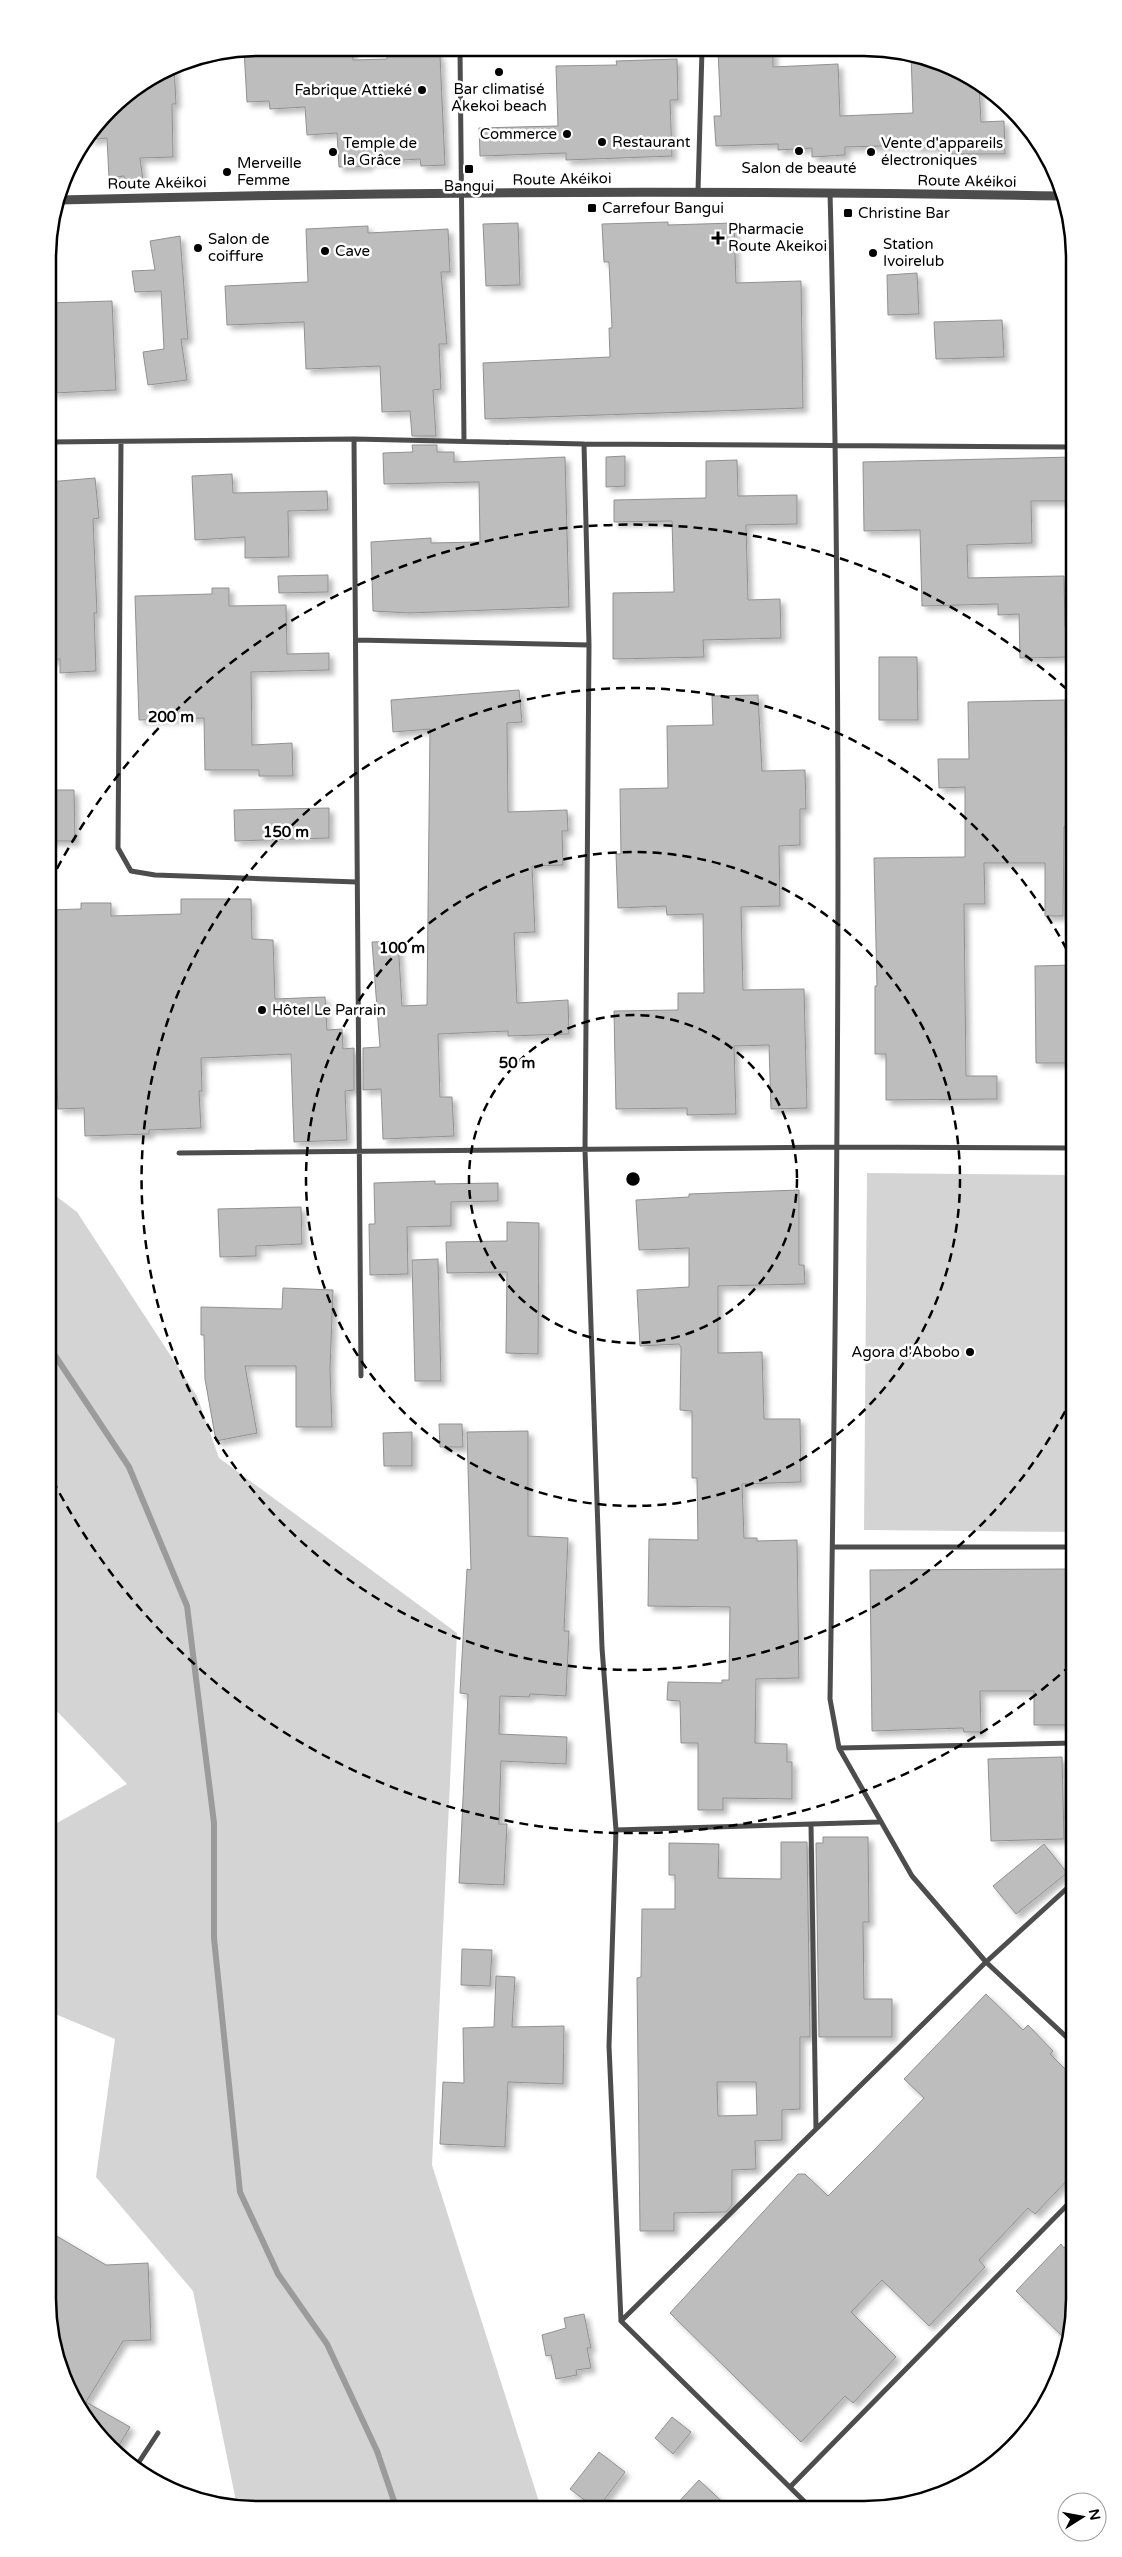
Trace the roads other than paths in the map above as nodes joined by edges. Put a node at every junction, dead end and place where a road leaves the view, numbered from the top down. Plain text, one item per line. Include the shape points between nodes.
1 (460, 56) edge
2 (702, 56) edge
3 (698, 191) junction
4 (830, 192) junction
5 (461, 194) junction
6 (1056, 196) edge
7 (65, 200) edge
8 (354, 438) junction
9 (464, 440) junction
10 (56, 442) edge
11 (121, 442) junction
12 (584, 444) junction
13 (836, 446) junction
14 (1066, 446) edge
15 (356, 640) junction
16 (589, 645) junction
17 (357, 882) junction
18 (838, 1146) junction
19 (1066, 1148) edge
20 (586, 1150) junction
21 (361, 1153) junction
22 (179, 1154) dead end
23 (361, 1376) dead end
24 (1066, 1547) edge
25 (833, 1548) junction
26 (1066, 1743) edge
27 (838, 1748) junction
28 (879, 1822) junction
29 (811, 1825) junction
30 (616, 1830) junction
31 (1066, 1889) edge
32 (986, 1962) junction
33 (1066, 2037) edge
34 (816, 2129) junction
35 (1066, 2206) edge
36 (621, 2321) junction
37 (158, 2433) dead end
38 (139, 2462) edge
39 (791, 2486) junction
40 (805, 2501) edge

1 - 5 street
2 - 3 street
3 - 4 street, Route Akéikoi
3 - 5 street, Route Akéikoi
4 - 6 street, Route Akéikoi
4 - 13 street
5 - 7 street, Route Akéikoi
5 - 9 street
8 - 9 street
8 - 11 street
8 - 15 street
9 - 12 street
10 - 11 street
11 - 17 street via 118,848 131,871 155,875
12 - 13 street
12 - 16 street
13 - 14 street
13 - 18 street
15 - 16 street
15 - 17 street
16 - 20 street
17 - 21 street
18 - 19 street
18 - 20 street
18 - 25 street
20 - 21 street
20 - 30 street via 602,1648
21 - 22 street
21 - 23 street
24 - 25 street
25 - 27 street via 830,1700
26 - 27 street
27 - 28 street
28 - 29 street
28 - 32 street via 912,1876
29 - 30 street
29 - 34 street
30 - 36 street via 608,2046
31 - 32 street
32 - 33 street
32 - 34 street
34 - 36 street
35 - 39 street
36 - 39 street
37 - 38 street
39 - 40 street

